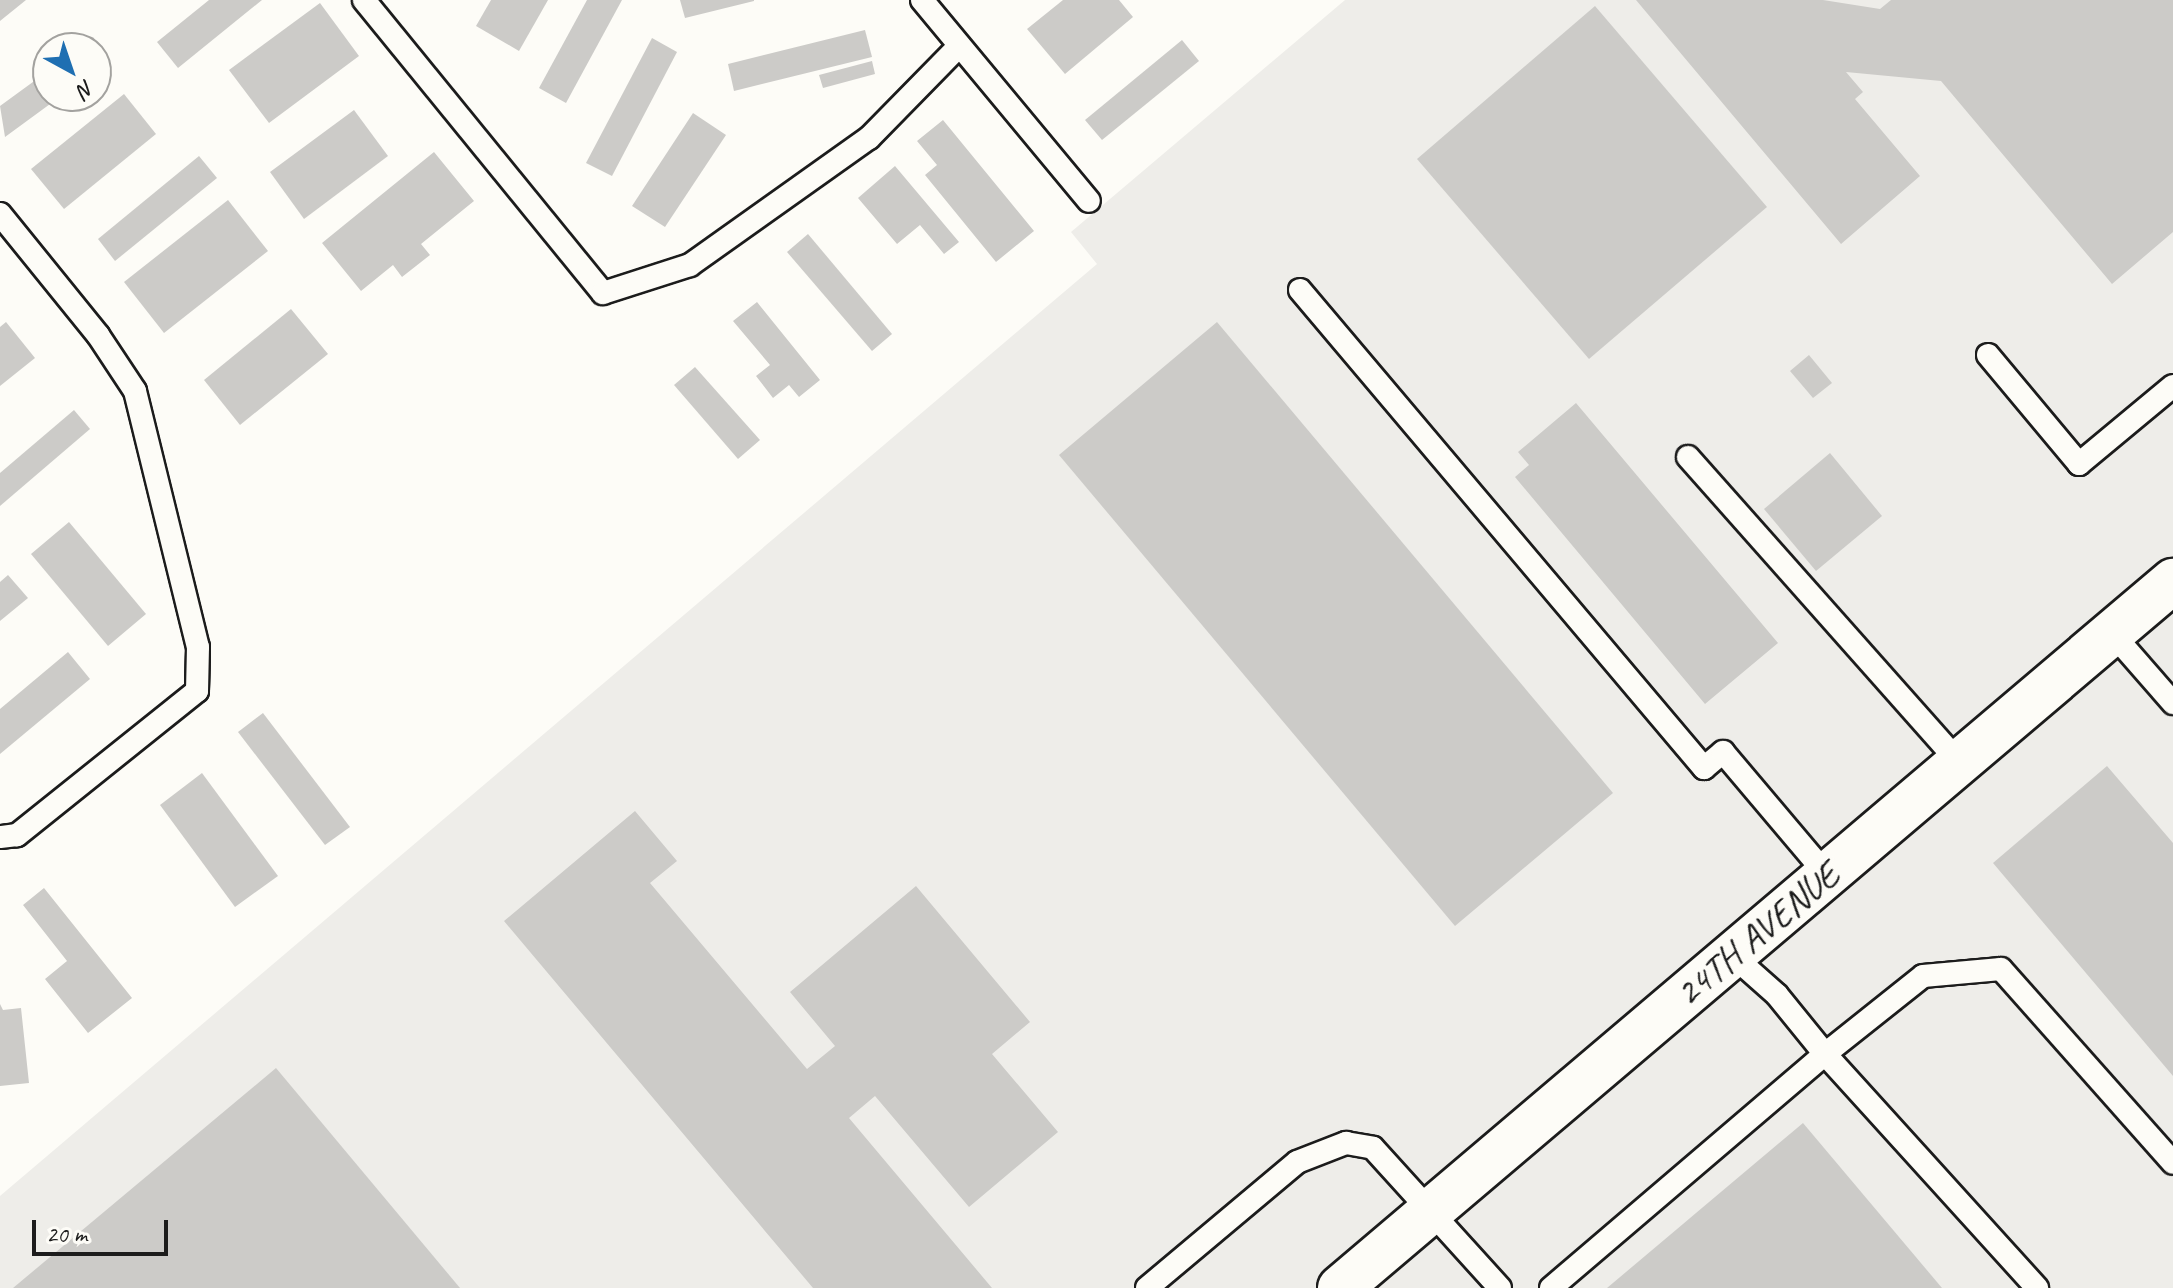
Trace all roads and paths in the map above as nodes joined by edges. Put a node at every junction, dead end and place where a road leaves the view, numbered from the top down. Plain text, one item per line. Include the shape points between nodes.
1 (364, 0) edge
2 (922, 0) edge
3 (959, 46) junction
4 (1089, 201) dead end
5 (0, 214) edge
6 (1300, 290) dead end
7 (1988, 355) dead end
8 (2173, 386) edge
9 (1688, 457) dead end
10 (2173, 581) edge
11 (2112, 633) junction
12 (2173, 703) edge
13 (1959, 762) junction
14 (0, 837) edge
15 (1827, 875) junction
16 (1732, 955) junction
17 (1825, 1054) junction
18 (2173, 1163) edge
19 (1429, 1212) junction
20 (1147, 1288) edge
21 (1340, 1288) edge
22 (1500, 1288) edge
23 (1551, 1288) edge
24 (2037, 1288) edge

1 - 3 lane via 603,293 690,265 869,138
2 - 3 lane
3 - 4 lane
5 - 14 lane via 98,335 135,391 198,647 197,691 17,835
6 - 15 lane via 1704,768 1723,752
7 - 8 lane via 2079,464
9 - 13 lane
10 - 11 street, 24TH AVENUE
11 - 12 lane
11 - 13 street, 24TH AVENUE
13 - 15 street, 24TH AVENUE
15 - 16 street, 24TH AVENUE
16 - 17 lane via 1777,995
16 - 19 street, 24TH AVENUE
17 - 18 lane via 1923,976 2001,969
17 - 23 lane
17 - 24 lane
19 - 20 lane via 1373,1148 1346,1143 1297,1162
19 - 21 street, 24TH AVENUE
19 - 22 lane

